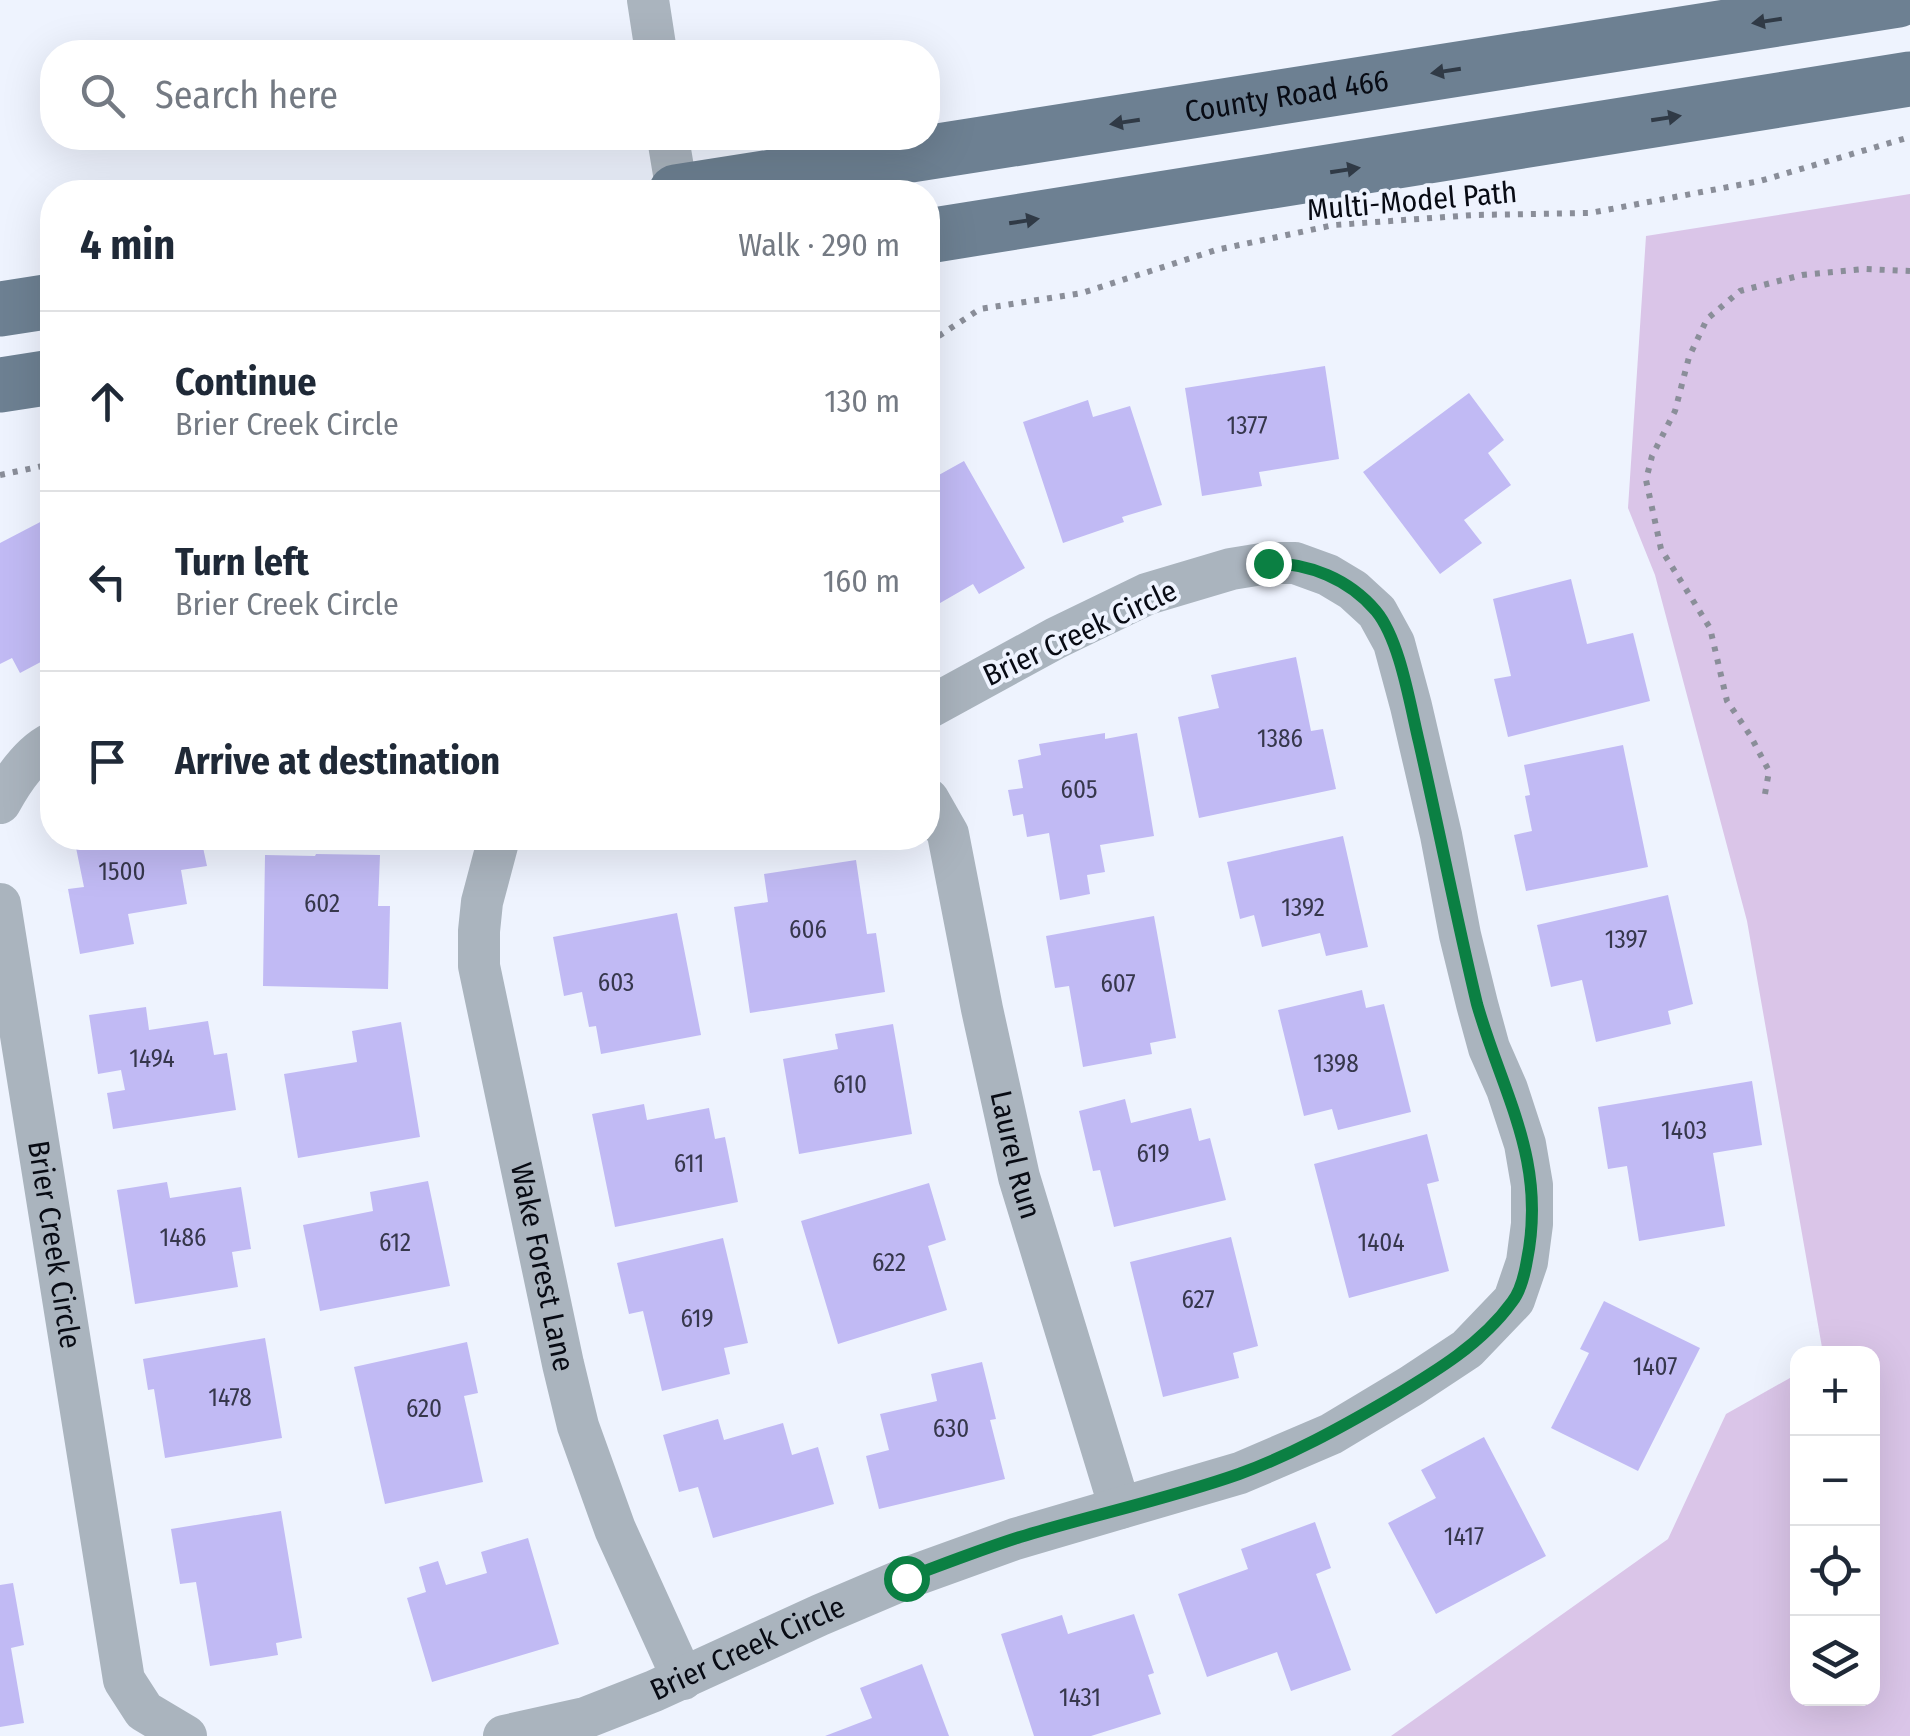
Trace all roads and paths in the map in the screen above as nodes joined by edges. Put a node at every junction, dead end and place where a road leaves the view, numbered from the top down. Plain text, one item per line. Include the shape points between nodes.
1 (648, 0) edge
2 (1898, 0) edge
3 (654, 40) edge
4 (1910, 79) edge
5 (1910, 136) edge
6 (670, 150) edge
7 (674, 180) edge
8 (752, 180) edge
9 (940, 234) edge
10 (1910, 271) edge
11 (40, 302) edge
12 (0, 310) edge
13 (940, 335) edge
14 (40, 380) edge
15 (0, 385) edge
16 (40, 467) edge
17 (0, 475) edge
18 (940, 701) edge
19 (40, 752) edge
20 (1765, 794) dead end
21 (0, 802) edge
22 (940, 820) edge
23 (495, 850) edge
24 (0, 904) edge
25 (1120, 1508) junction
26 (683, 1679) junction
27 (186, 1736) edge
28 (504, 1736) edge

1 - 3 street
2 -> 8 main road, County Road 466
9 -> 4 main road
5 - 13 path, Multi-Model Path via 1760,181 1590,213 1334,225 1216,250 1082,292 980,309
6 - 7 street
10 - 20 path via 1802,275 1740,291 1707,319 1652,456 1646,480 1661,549 1710,628 1727,701 1769,771
11 - 12 main road
14 - 15 main road
16 - 17 path
18 - 25 street, Brier Creek Circle via 1147,594 1232,569 1294,563 1353,590 1377,612 1394,644 1477,1004 1526,1144 1532,1185 1527,1262 1514,1300 1467,1349 1330,1434 1240,1474
19 - 21 street
22 - 25 street, Laurel Run via 1020,1177
23 - 26 street, Wake Forest Lane via 482,902 480,966 563,1364 615,1528
24 - 27 street, Brier Creek Circle via 124,1680 144,1711
25 - 26 street, Brier Creek Circle via 906,1578
26 - 28 street, Brier Creek Circle via 585,1718

